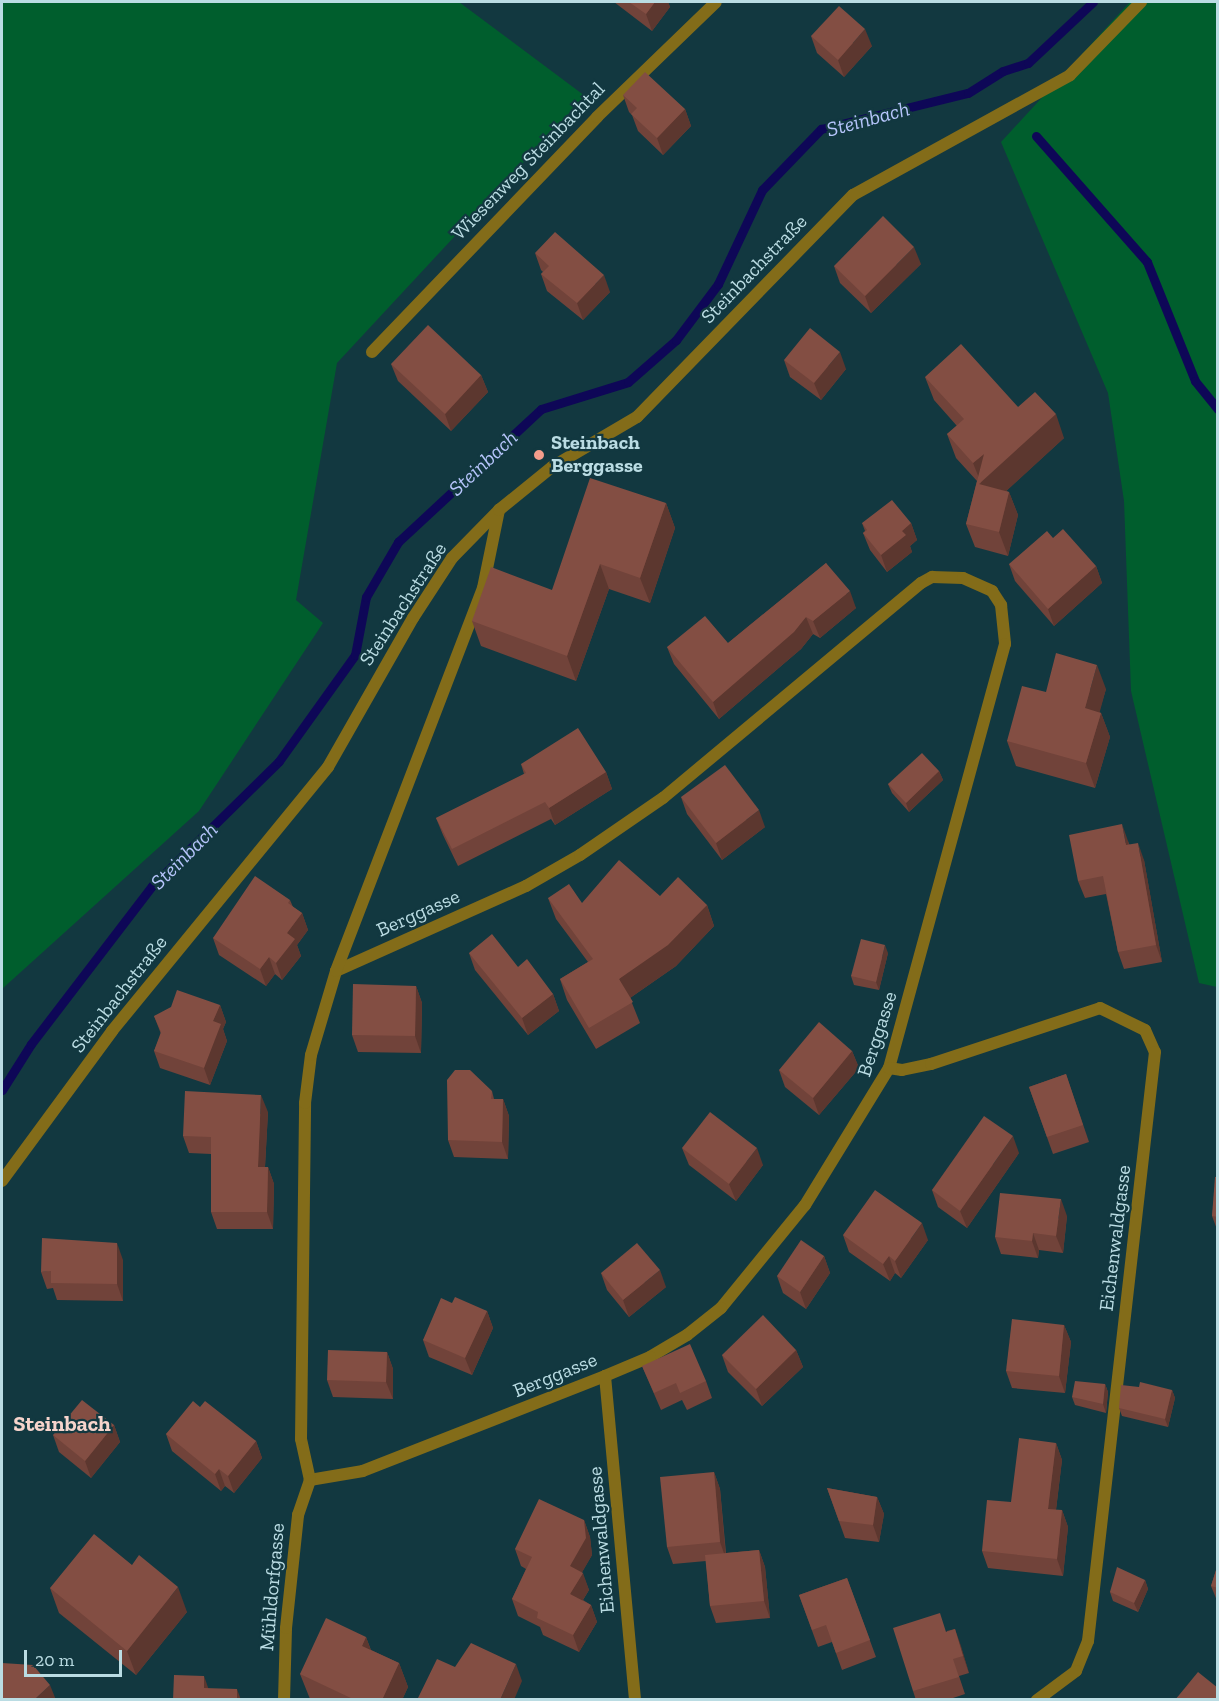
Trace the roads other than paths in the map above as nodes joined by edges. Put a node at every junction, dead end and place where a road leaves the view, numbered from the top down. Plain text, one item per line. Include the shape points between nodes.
1 (716, 2) edge
2 (1141, 2) edge
3 (372, 352) dead end
4 (499, 510) junction
5 (336, 971) junction
6 (889, 1068) junction
7 (2, 1181) edge
8 (605, 1376) junction
9 (310, 1480) junction
10 (284, 1700) edge
11 (635, 1700) edge
12 (1037, 1700) edge

1 - 3 street, Wiesenweg Steinbachtal via 597,117
2 - 4 street, Steinbachstraße via 1070,75 853,195 637,417 552,467
4 - 5 street, Berggasse via 483,588
4 - 7 street, Steinbachstraße via 452,558 412,618 328,767 112,1031
5 - 6 street, Berggasse via 526,886 580,855 663,798 921,583 932,577 963,578 992,591 1001,605 1005,644
5 - 9 street, Berggasse via 316,1037 305,1103 301,1439
6 - 8 street, Berggasse via 805,1204 721,1308 650,1357
6 - 12 street, Eichenwaldgasse via 902,1070 931,1064 1100,1008 1145,1030 1155,1052 1088,1641 1076,1671
8 - 9 street, Berggasse via 363,1472
8 - 11 street, Eichenwaldgasse
9 - 10 street, Mühldorfgasse via 298,1515 286,1628

